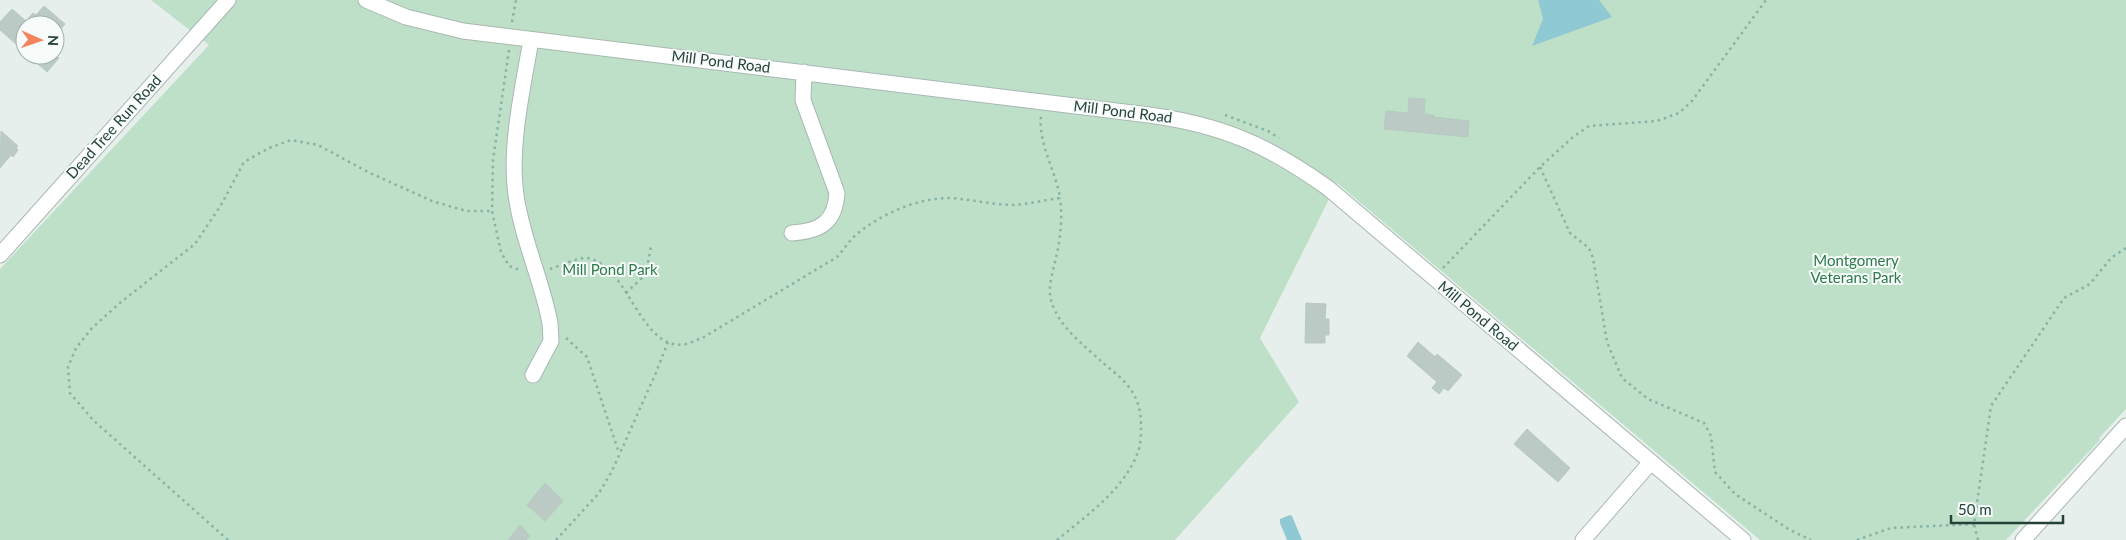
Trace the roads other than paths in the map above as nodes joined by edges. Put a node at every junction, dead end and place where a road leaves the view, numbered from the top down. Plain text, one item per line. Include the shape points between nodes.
1 (228, 0) edge
2 (366, 0) edge
3 (532, 40) junction
4 (804, 72) junction
5 (792, 233) dead end
6 (0, 255) edge
7 (533, 375) dead end
8 (2126, 426) edge
9 (1651, 462) junction
10 (1583, 540) edge
11 (1743, 540) edge
12 (2023, 540) edge

1 - 6 street, Dead Tree Run Road
2 - 3 street, Mill Pond Road via 433,25
3 - 4 street, Mill Pond Road
3 - 7 street via 515,145 514,171 520,219 550,323 551,341
4 - 5 street via 803,100 837,193 836,208 821,227
4 - 9 street, Mill Pond Road via 1175,118 1223,130 1250,142 1283,158 1328,188
8 - 12 street
9 - 10 street
9 - 11 street, Mill Pond Road

